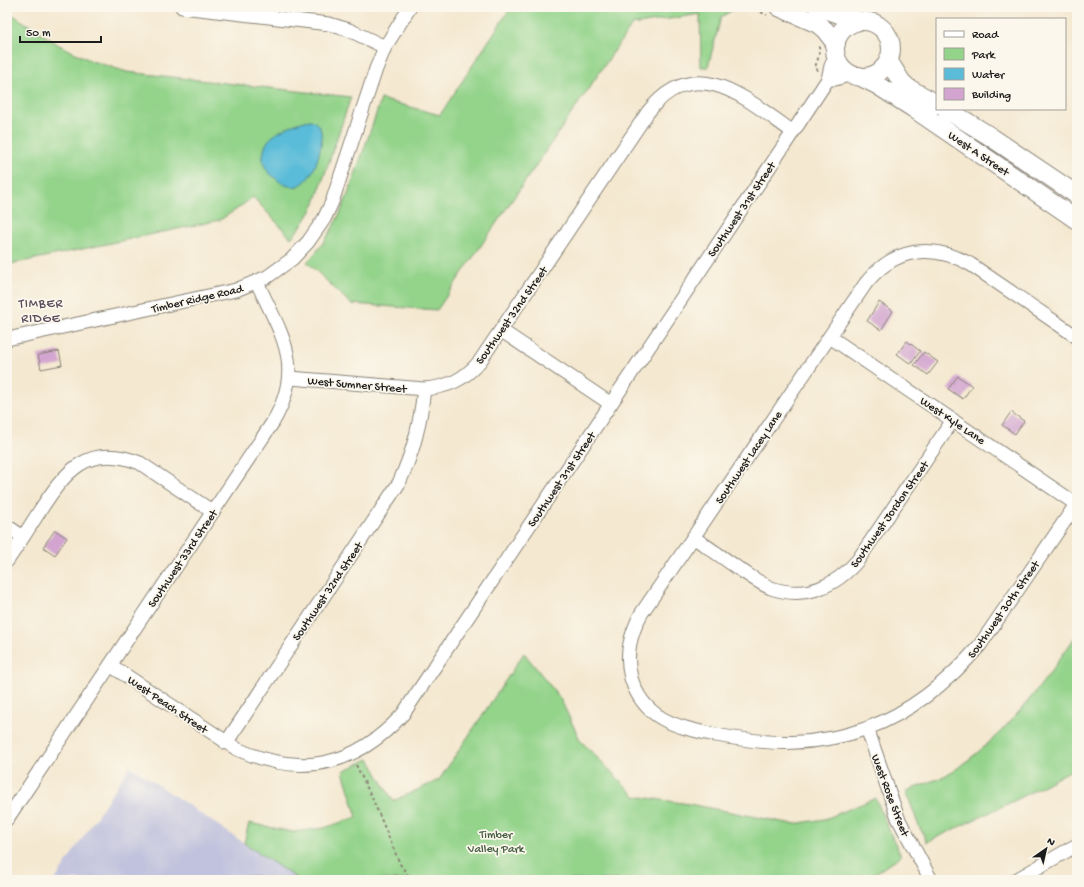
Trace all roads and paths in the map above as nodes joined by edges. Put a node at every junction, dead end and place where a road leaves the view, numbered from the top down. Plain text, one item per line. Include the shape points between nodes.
1 (182, 7) edge
2 (410, 7) edge
3 (779, 7) edge
4 (818, 7) edge
5 (860, 21) junction
6 (385, 47) junction
7 (836, 50) junction
8 (888, 60) junction
9 (856, 75) junction
10 (828, 79) junction
11 (936, 103) edge
12 (948, 110) edge
13 (793, 132) junction
14 (1077, 195) edge
15 (1077, 220) edge
16 (257, 282) junction
17 (502, 331) junction
18 (830, 336) junction
19 (1077, 337) edge
20 (7, 339) edge
21 (290, 378) junction
22 (424, 389) junction
23 (611, 404) junction
24 (953, 420) junction
25 (1077, 504) edge
26 (213, 512) junction
27 (7, 526) edge
28 (23, 537) junction
29 (693, 537) junction
30 (7, 561) edge
31 (110, 665) junction
32 (633, 684) joint
33 (867, 728) junction
34 (226, 743) junction
35 (356, 764) dead end
36 (7, 820) edge
37 (1077, 845) edge
38 (411, 880) edge
39 (931, 880) edge
40 (1016, 880) edge

1 - 6 street via 329,24 349,30
2 - 6 street, Timber Ridge Road
3 - 7 main road via 818,24 825,30
4 - 5 main road
5 - 7 main road via 844,28 839,35
5 - 8 main road via 870,22 886,32 891,51
6 - 16 street, Timber Ridge Road via 324,219 292,259
7 - 9 main road via 842,67
7 - 10 street, Southwest 31st Street
8 - 9 main road via 884,68 877,73 868,76
8 - 11 main road via 908,88
9 - 10 street
9 - 15 main road, West A Street via 913,108
10 - 13 street, Southwest 31st Street
12 - 14 main road, West A Street
13 - 17 street, Southwest 32nd Street via 723,86 697,83 683,85 665,94 648,112
13 - 23 street, Southwest 31st Street
16 - 20 street, Timber Ridge Road via 236,290
16 - 21 street, Southwest 33rd Street via 285,343 289,356
17 - 22 street, Southwest 32nd Street via 471,372 449,385
17 - 23 street
18 - 19 street, Southwest Lacey Lane via 872,276 889,262 909,253 929,251 944,252 958,257
18 - 24 street, West Kyle Lane
18 - 29 street, Southwest Lacey Lane
21 - 22 street, West Sumner Street
21 - 26 street, Southwest 33rd Street via 282,407
22 - 34 street, Southwest 32nd Street via 416,441 399,483
23 - 34 street, Southwest 31st Street via 407,708 390,729 362,749 344,757 308,765 293,765 255,757
24 - 25 street, West Kyle Lane
24 - 29 street, Southwest Jordon Street via 858,560 849,571 824,587 801,592 771,588
25 - 33 street, Southwest 30th Street via 980,645 964,664 947,681 907,710
26 - 28 street via 140,463 113,456 100,457 76,466 66,475
26 - 31 street, Southwest 33rd Street
27 - 28 street
28 - 30 street
29 - 32 street, Southwest Lacey Lane via 634,628 628,656
31 - 34 street, West Peach Street
31 - 36 street, Southwest 33rd Street
32 - 33 street, Southwest 30th Street via 649,708 668,722 682,728 748,741 818,741
33 - 39 street, West Rose Street via 898,818
35 - 38 path via 400,864
37 - 40 street

